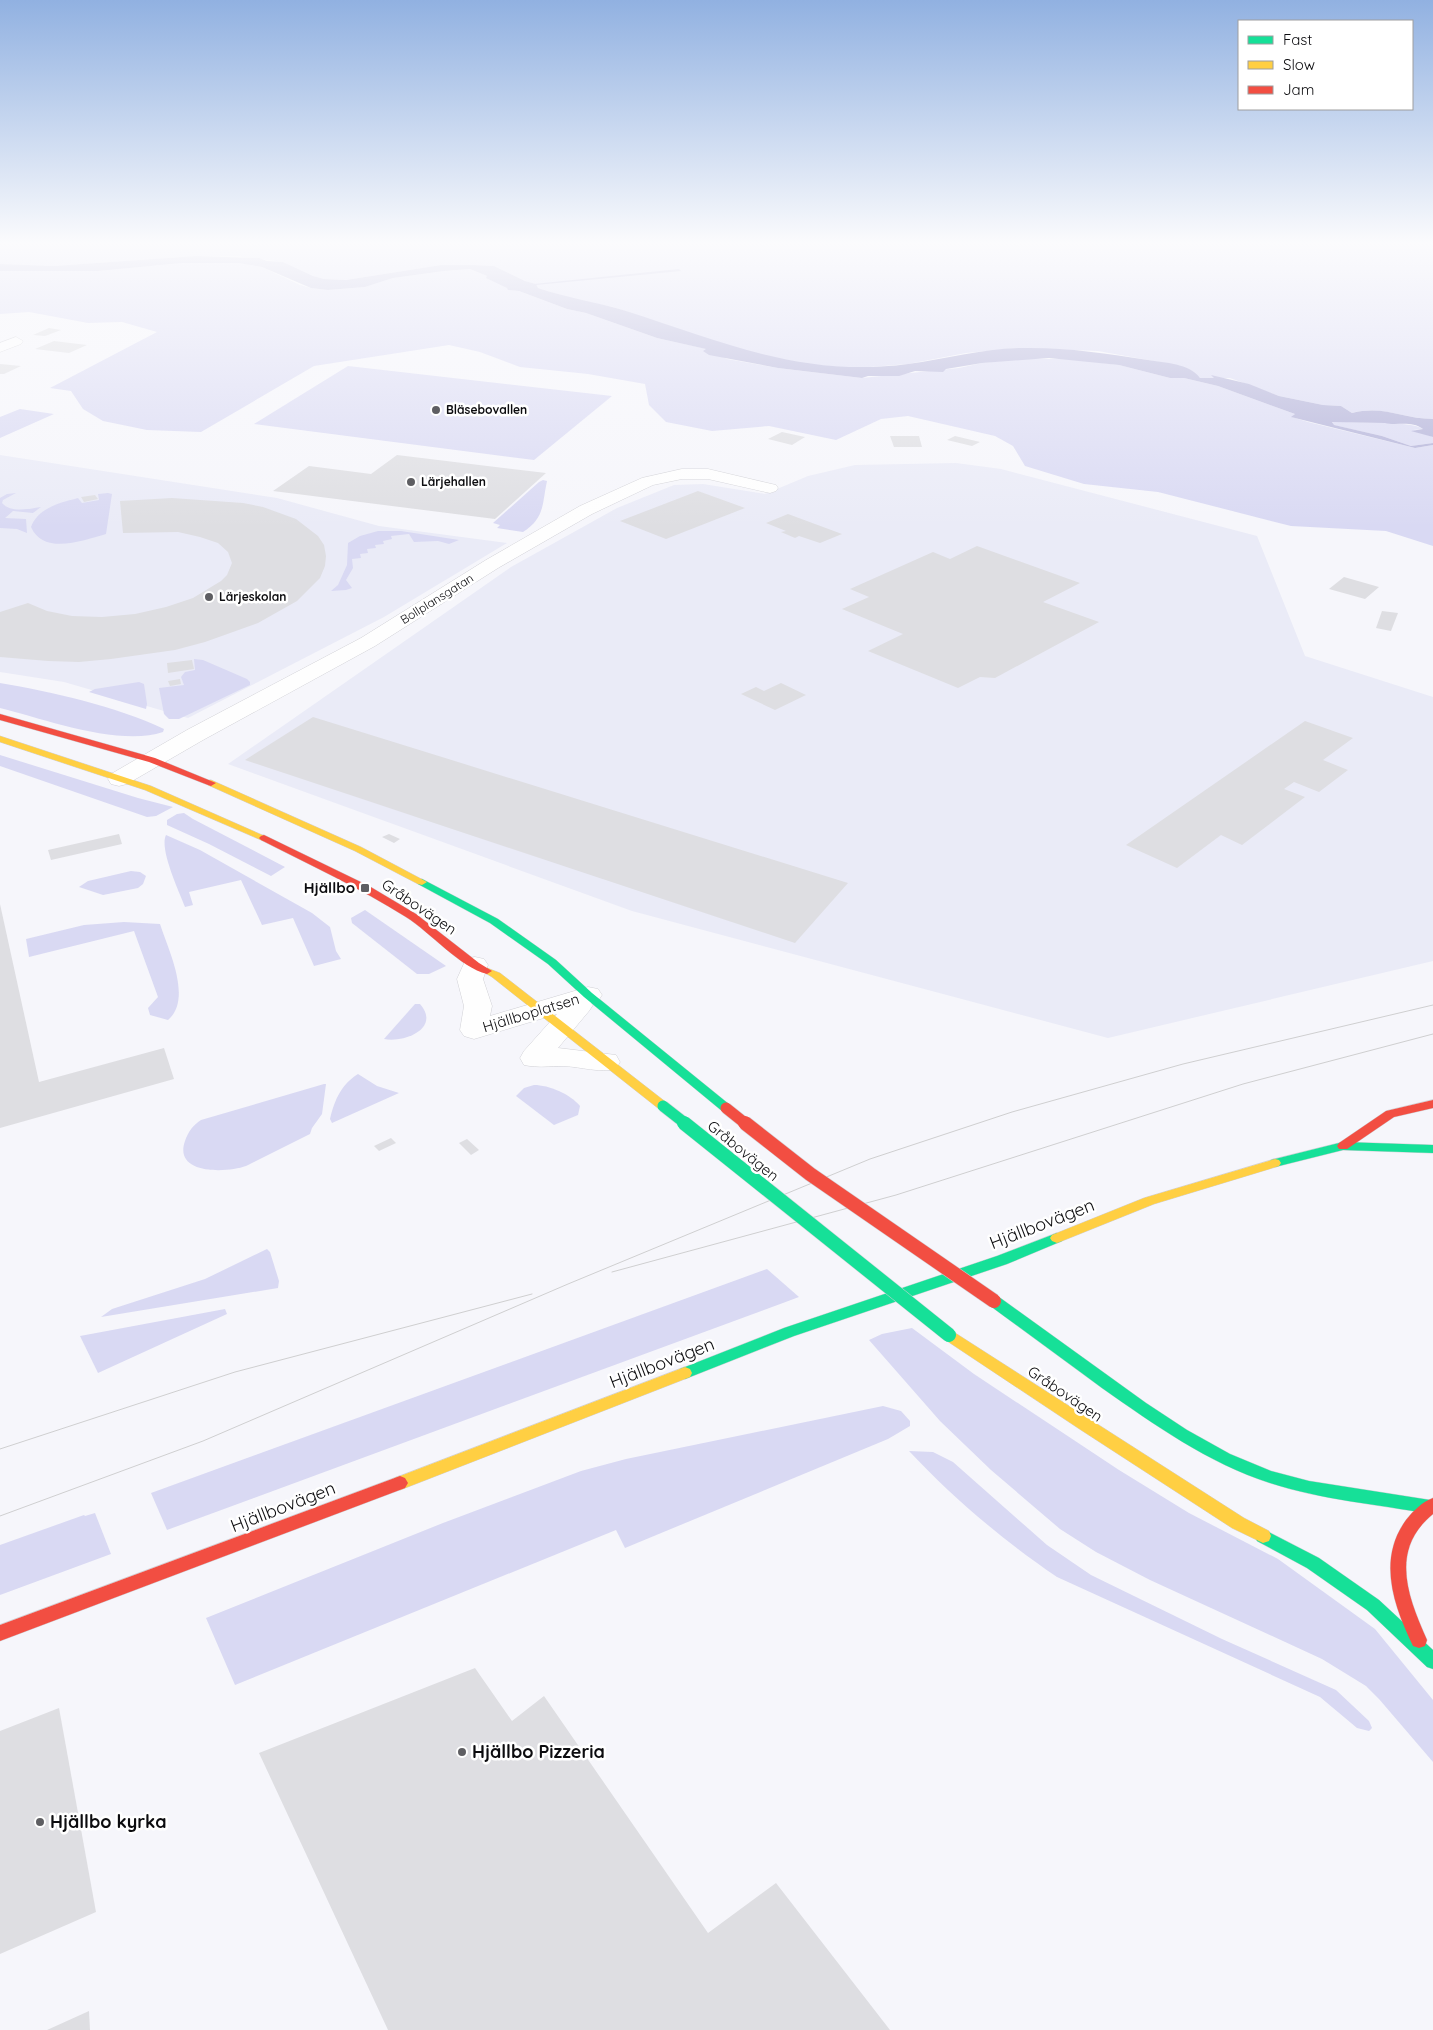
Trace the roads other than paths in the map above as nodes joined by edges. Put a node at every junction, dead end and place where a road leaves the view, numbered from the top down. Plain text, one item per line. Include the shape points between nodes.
1 (16, 341) dead end
2 (0, 348) edge
3 (770, 488) dead end
4 (0, 717) edge
5 (0, 739) edge
6 (152, 760) junction
7 (119, 779) junction
8 (475, 965) junction
9 (588, 995) junction
10 (540, 1010) junction
11 (561, 1027) junction
12 (606, 1062) junction
13 (1433, 1104) edge
14 (1343, 1146) junction
15 (1433, 1149) edge
16 (1432, 1506) edge
17 (0, 1633) edge
18 (1431, 1658) edge

1 - 2 street
3 - 6 street, Bollplansgatan via 708,474 682,474 648,481 586,510 368,642
4 - 6 main road, Gråbovägen
5 - 7 main road, Gråbovägen
6 - 7 street, Bollplansgatan
6 - 9 main road, Gråbovägen via 271,808 443,893 517,936
7 - 8 main road, Gråbovägen via 235,825 365,888 412,916
8 - 10 main road, Gråbovägen via 496,975
8 - 10 street, Hjällboplatsen via 470,979 478,1006 474,1030
9 - 10 street, Hjällboplatsen
9 - 11 street, Hjällboplatsen
9 - 16 main road, Gråbovägen, bridge via 810,1174 994,1301 1155,1418 1250,1470 1308,1488
10 - 11 main road, Gråbovägen
11 - 12 main road, Gråbovägen
11 - 12 street, Hjällboplatsen via 534,1058 563,1056
12 - 18 main road, Gråbovägen, bridge via 949,1335 1230,1518 1314,1563 1373,1605
13 - 14 main road, Hjällbovägen via 1390,1114
14 - 15 main road, Hjällbovägen
14 - 17 main road, Hjällbovägen via 1149,1201 1002,1260 789,1332 529,1434
16 - 18 main road, Gråbovägen via 1415,1519 1402,1541 1396,1567 1399,1596 1410,1626

